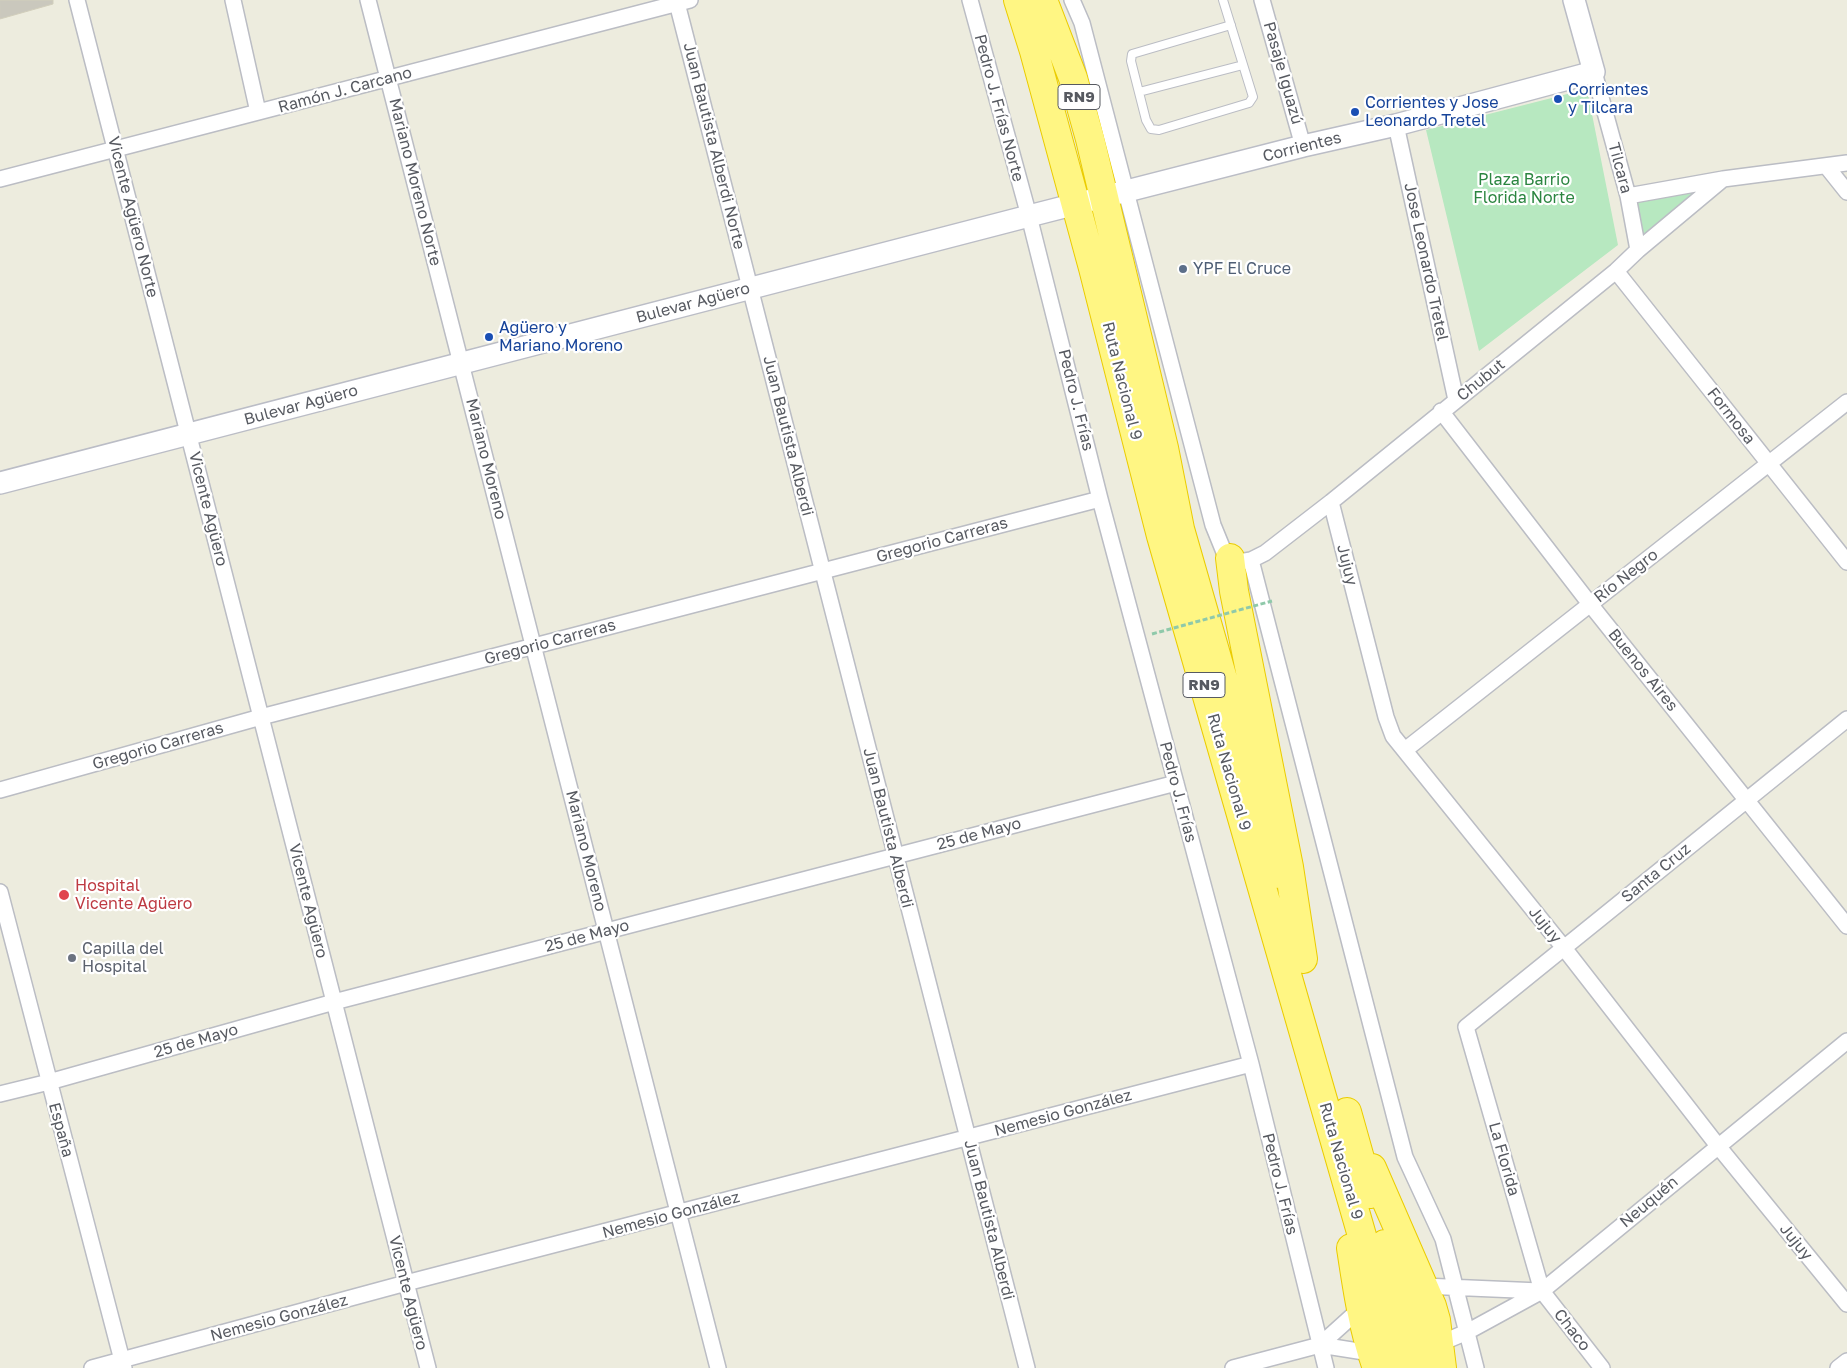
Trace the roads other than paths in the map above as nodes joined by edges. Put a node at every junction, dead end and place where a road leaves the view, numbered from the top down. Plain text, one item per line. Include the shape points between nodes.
1 (77, 0) edge
2 (232, 0) edge
3 (368, 0) edge
4 (970, 0) edge
5 (1018, 0) edge
6 (1043, 0) edge
7 (1072, 0) edge
8 (1223, 0) edge
9 (1262, 0) edge
10 (1574, 0) edge
11 (684, 2) edge
12 (1231, 25) junction
13 (1243, 64) junction
14 (1594, 72) junction
15 (388, 78) junction
16 (1139, 92) junction
17 (258, 112) junction
18 (1396, 125) junction
19 (1303, 146) junction
20 (116, 149) junction
21 (1847, 162) edge
22 (1827, 166) junction
23 (0, 179) edge
24 (1723, 179) junction
25 (1847, 192) edge
26 (1114, 195) junction
27 (1628, 196) junction
28 (1076, 204) junction
29 (1029, 216) junction
30 (1638, 250) junction
31 (1616, 270) junction
32 (750, 288) junction
33 (461, 363) junction
34 (1456, 400) junction
35 (1847, 402) edge
36 (1441, 411) junction
37 (188, 434) junction
38 (1768, 463) junction
39 (0, 483) edge
40 (1100, 499) junction
41 (1331, 502) junction
42 (1240, 559) junction
43 (1847, 562) edge
44 (823, 571) junction
45 (1590, 604) junction
46 (534, 646) junction
47 (261, 717) junction
48 (1847, 719) edge
49 (1405, 750) junction
50 (1176, 783) junction
51 (0, 790) edge
52 (1747, 800) junction
53 (896, 856) junction
54 (0, 892) edge
55 (1847, 926) edge
56 (607, 931) junction
57 (1564, 948) junction
58 (1303, 959) junction
59 (334, 1002) junction
60 (1466, 1027) joint
61 (1847, 1041) edge
62 (1251, 1064) junction
63 (49, 1082) junction
64 (0, 1094) edge
65 (1348, 1118) junction
66 (968, 1137) junction
67 (1718, 1146) junction
68 (1340, 1157) junction
69 (678, 1213) junction
70 (406, 1284) junction
71 (1423, 1286) junction
72 (1455, 1288) junction
73 (1542, 1291) junction
74 (1847, 1304) edge
75 (1361, 1308) junction
76 (1467, 1332) junction
77 (1320, 1345) junction
78 (1408, 1360) edge
79 (1847, 1361) edge
80 (123, 1364) edge
81 (92, 1368) edge
82 (428, 1368) edge
83 (718, 1368) edge
84 (1027, 1368) edge
85 (1233, 1368) edge
86 (1326, 1368) edge
87 (1476, 1368) edge
88 (1602, 1368) edge
89 (1838, 1368) edge

1 - 20 street, Vicente Agüero Norte
2 - 17 street
3 - 15 street, Mariano Moreno Norte
4 - 29 street, Pedro J. Frías Norte
5 - 28 highway, Ruta Nacional 9 / RN9
6 - 26 highway, Ruta Nacional 9 / RN9 via 1074,78 1090,139
7 - 26 street via 1082,23
8 - 12 lane
9 - 19 street, Pasaje Iguazú
10 - 14 main road, Tilcara
11 - 15 street, Ramón J. Carcano
11 - 32 street, Juan Bautista Alberdi Norte
12 - 13 lane
12 - 16 lane via 1132,54
13 - 16 lane
13 - 16 lane via 1252,96 1249,103 1159,130 1151,129 1146,120
14 - 18 main road, Corrientes
14 - 27 street, Tilcara
15 - 17 street, Ramón J. Carcano
15 - 33 street, Mariano Moreno Norte
17 - 20 street, Ramón J. Carcano
18 - 19 main road, Corrientes
18 - 34 street, Jose Leonardo Tretel
19 - 26 main road, Corrientes
20 - 23 street, Ramón J. Carcano
20 - 37 street, Vicente Agüero Norte
21 - 22 street
22 - 24 street
22 - 25 street
24 - 27 street
24 - 30 street, Chubut
26 - 28 main road, Bulevar Agüero
26 - 42 street via 1213,525 1224,552
26 - 58 highway, Ruta Nacional 9 / RN9 via 1180,529
27 - 30 street, Tilcara
28 - 29 main road, Bulevar Agüero
28 - 68 highway, Ruta Nacional 9 / RN9 via 1169,564
29 - 32 main road, Bulevar Agüero
29 - 40 street, Pedro J. Frías
30 - 31 street, Chubut
31 - 34 street, Chubut
31 - 38 street, Formosa
32 - 33 main road, Bulevar Agüero
32 - 44 street, Juan Bautista Alberdi
33 - 37 main road, Bulevar Agüero
33 - 46 street, Mariano Moreno
34 - 36 street, Chubut
35 - 38 street, Río Negro
36 - 41 street, Chubut
36 - 45 street, Buenos Aires
37 - 39 main road, Bulevar Agüero
37 - 47 street, Vicente Agüero
38 - 43 street, Formosa
38 - 45 street, Río Negro
40 - 44 street, Gregorio Carreras
40 - 50 street, Pedro J. Frías
41 - 42 street, Chubut via 1265,553
41 - 49 street, Jujuy via 1386,717 1393,736
42 - 58 highway via 1234,591 1289,868
42 - 72 street via 1405,1157 1443,1239
44 - 46 street, Gregorio Carreras
44 - 53 street, Juan Bautista Alberdi
45 - 49 street, Río Negro
45 - 52 street, Buenos Aires
46 - 47 street, Gregorio Carreras
46 - 56 street, Mariano Moreno
47 - 51 street, Gregorio Carreras
47 - 59 street, Vicente Agüero
48 - 52 street, Santa Cruz
49 - 57 street, Jujuy
50 - 53 street, 25 de Mayo
50 - 62 street, Pedro J. Frías
52 - 55 street, Buenos Aires
52 - 57 street, Santa Cruz
53 - 56 street, 25 de Mayo
53 - 66 street, Juan Bautista Alberdi
54 - 63 street, España
56 - 59 street, 25 de Mayo
56 - 69 street, Mariano Moreno
57 - 60 street, Santa Cruz
57 - 67 street, Jujuy
58 - 65 highway, Ruta Nacional 9 / RN9
59 - 63 street, 25 de Mayo
59 - 70 street, Vicente Agüero
60 - 73 street, La Florida
61 - 67 street, Neuquén
62 - 66 street, Nemesio González
62 - 77 street, Pedro J. Frías
63 - 64 street, 25 de Mayo
63 - 80 street, España
65 - 71 highway
65 - 78 highway, Ruta Nacional 9 / RN9
66 - 69 street, Nemesio González
66 - 84 street, Juan Bautista Alberdi
67 - 73 street, Neuquén
67 - 74 street, Jujuy
68 - 75 highway
68 - 78 highway, Ruta Nacional 9 / RN9
69 - 70 street, Nemesio González
69 - 83 street, Mariano Moreno
70 - 80 street, Nemesio González
70 - 82 street, Vicente Agüero
71 - 72 street
71 - 78 highway via 1436,1320
72 - 73 street
72 - 76 street
73 - 76 street, Neuquén
73 - 88 street, Chaco
75 - 77 street
75 - 78 highway
76 - 78 street, Neuquén
76 - 87 street
77 - 78 street
77 - 85 street
77 - 86 street, Pedro J. Frías
79 - 89 street
80 - 81 street, Nemesio González

